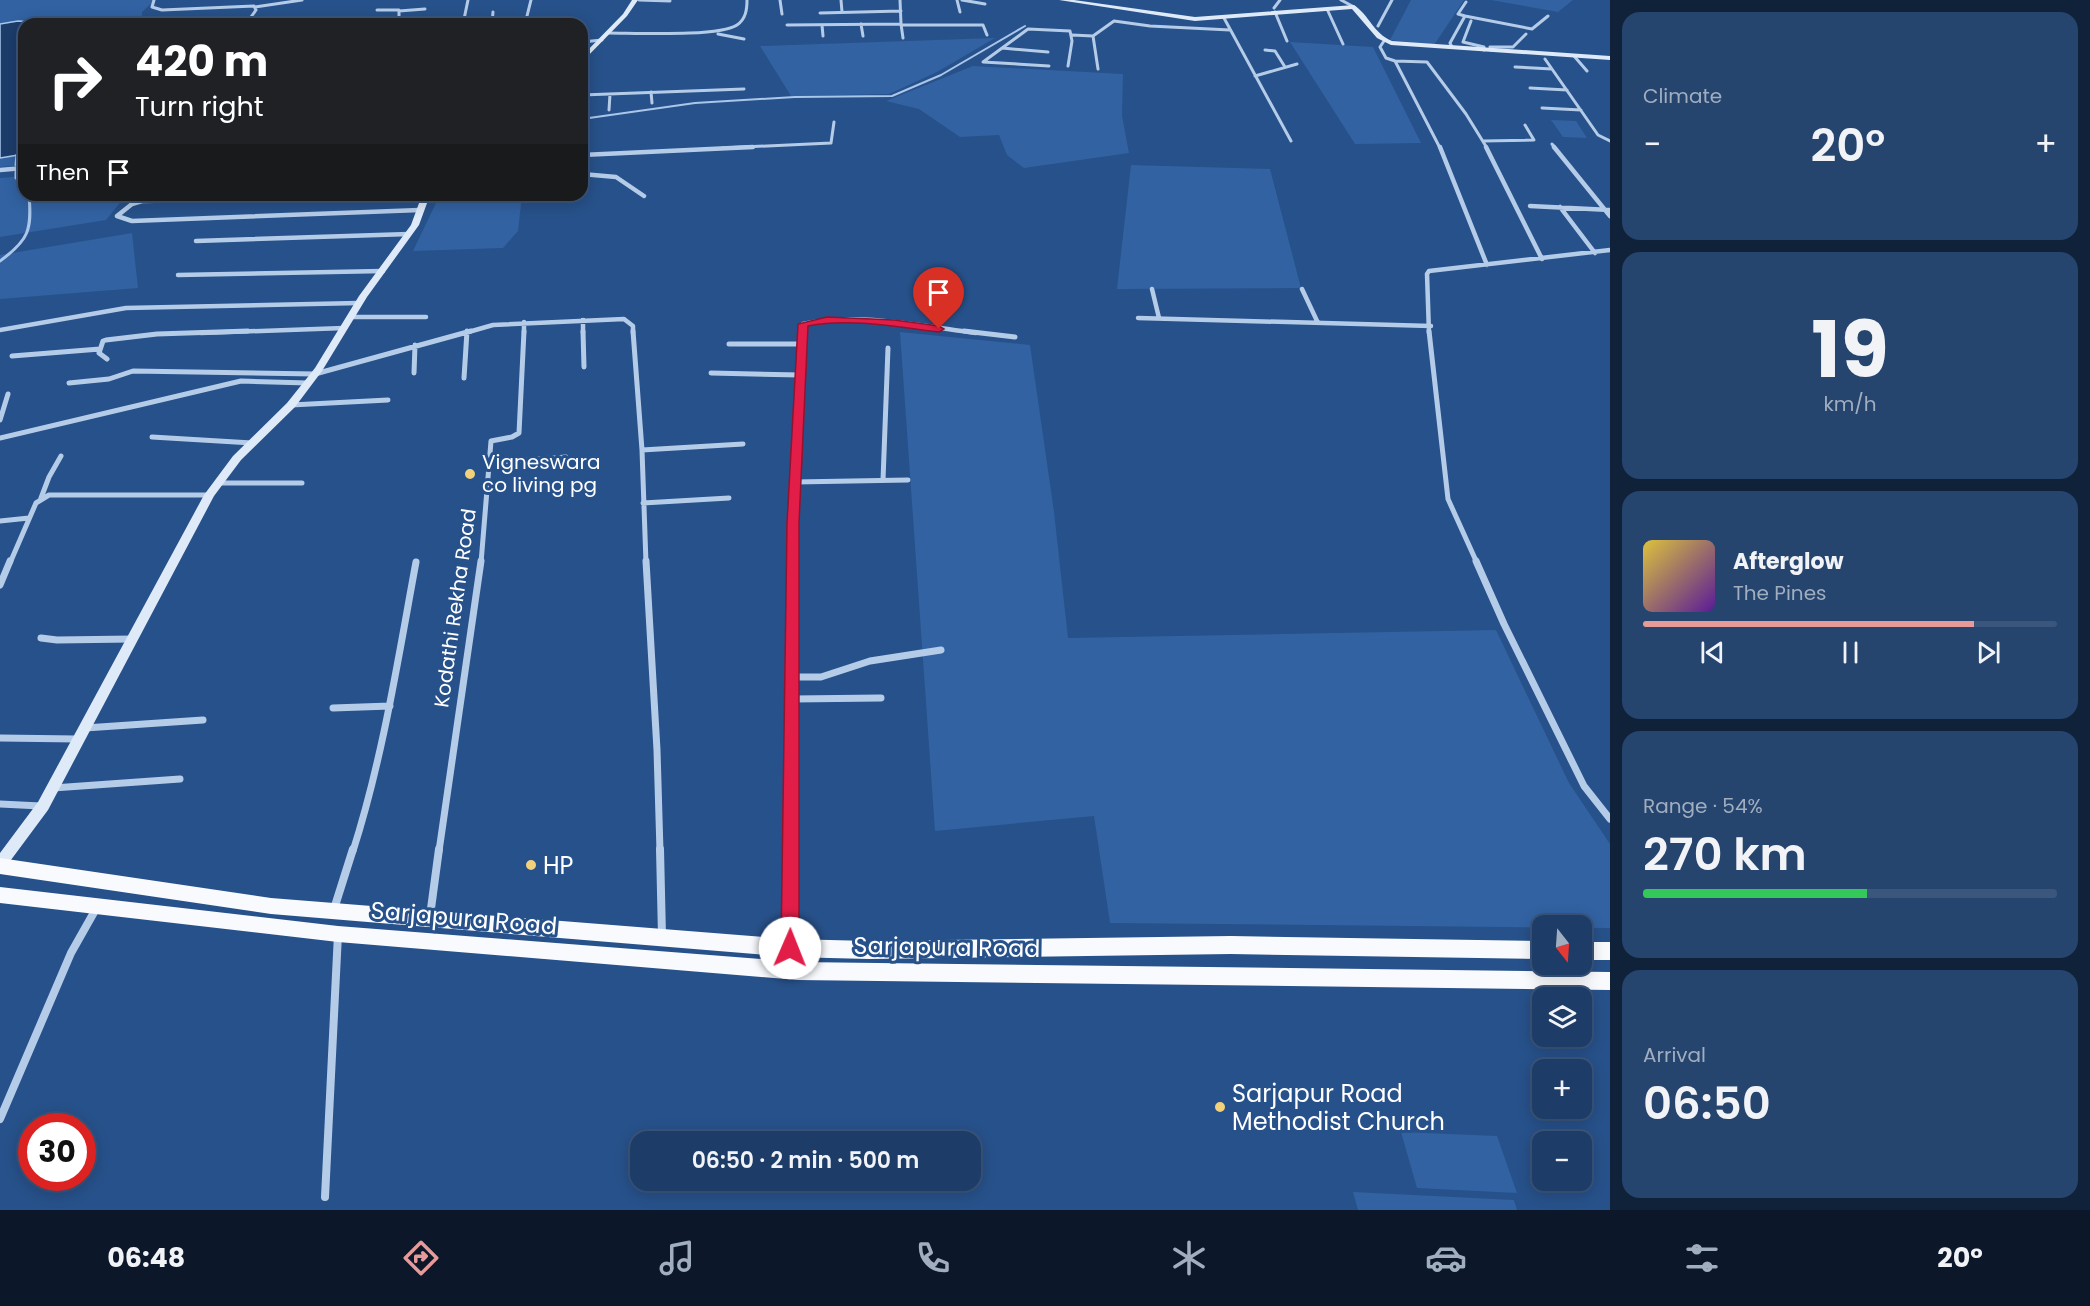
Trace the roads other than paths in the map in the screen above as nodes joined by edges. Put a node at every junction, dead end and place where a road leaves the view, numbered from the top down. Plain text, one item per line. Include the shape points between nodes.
1 (154, 0) edge
2 (302, 0) edge
3 (468, 0) edge
4 (531, 0) edge
5 (637, 0) edge
6 (747, 0) edge
7 (780, 0) edge
8 (841, 0) edge
9 (900, 0) edge
10 (957, 0) edge
11 (962, 0) edge
12 (1062, 0) edge
13 (1280, 0) edge
14 (1341, 0) edge
15 (1392, 0) edge
16 (670, 1) edge
17 (1353, 2) edge
18 (1466, 2) dead end
19 (985, 4) dead end
20 (255, 7) junction
21 (425, 9) dead end
22 (1327, 9) junction
23 (377, 10) dead end
24 (1275, 10) junction
25 (399, 11) junction
26 (901, 11) junction
27 (493, 12) dead end
28 (842, 12) junction
29 (960, 12) dead end
30 (1143, 12) junction
31 (820, 13) dead end
32 (782, 14) dead end
33 (1465, 16) junction
34 (1548, 16) dead end
35 (250, 18) edge
36 (399, 18) edge
37 (464, 18) edge
38 (492, 18) edge
39 (526, 18) edge
40 (1224, 18) junction
41 (1471, 21) dead end
42 (861, 24) junction
43 (1140, 24) junction
44 (787, 25) dead end
45 (822, 25) junction
46 (901, 25) junction
47 (1378, 26) dead end
48 (1230, 30) junction
49 (709, 32) junction
50 (609, 33) junction
51 (1526, 34) dead end
52 (987, 35) dead end
53 (1072, 35) junction
54 (823, 36) dead end
55 (863, 36) dead end
56 (1093, 36) junction
57 (903, 38) dead end
58 (744, 39) dead end
59 (602, 40) junction
60 (1287, 40) dead end
61 (588, 41) edge
62 (1384, 41) junction
63 (1343, 44) dead end
64 (1452, 47) junction
65 (1002, 48) junction
66 (1487, 48) junction
67 (1265, 50) dead end
68 (1048, 52) dead end
69 (588, 54) edge
70 (1574, 56) junction
71 (1610, 58) edge
72 (1545, 59) dead end
73 (1395, 61) junction
74 (1297, 64) dead end
75 (1049, 66) dead end
76 (1068, 66) dead end
77 (1285, 67) junction
78 (1515, 67) dead end
79 (1098, 69) dead end
80 (1552, 69) junction
81 (1587, 71) dead end
82 (1255, 76) junction
83 (1530, 88) dead end
84 (744, 89) dead end
85 (1567, 90) junction
86 (651, 92) junction
87 (610, 94) junction
88 (588, 95) edge
89 (652, 103) dead end
90 (1542, 108) dead end
91 (609, 110) dead end
92 (1581, 110) junction
93 (834, 122) dead end
94 (1525, 125) dead end
95 (1291, 141) dead end
96 (1483, 141) junction
97 (1610, 141) edge
98 (1551, 144) dead end
99 (588, 155) edge
100 (18, 169) edge
101 (0, 171) edge
102 (588, 174) edge
103 (644, 196) dead end
104 (142, 201) edge
105 (425, 201) edge
106 (1530, 206) dead end
107 (1560, 207) junction
108 (1604, 209) junction
109 (420, 210) junction
110 (1610, 210) edge
111 (1610, 216) edge
112 (409, 234) junction
113 (196, 241) dead end
114 (1610, 250) edge
115 (1595, 253) junction
116 (1542, 259) junction
117 (1487, 265) junction
118 (383, 271) junction
119 (178, 275) dead end
120 (1152, 289) dead end
121 (1302, 289) dead end
122 (359, 303) junction
123 (351, 317) junction
124 (426, 317) dead end
125 (1138, 318) dead end
126 (1159, 318) junction
127 (583, 320) junction
128 (524, 322) junction
129 (1318, 323) junction
130 (1431, 326) junction
131 (344, 328) junction
132 (0, 330) edge
133 (467, 331) junction
134 (1015, 337) dead end
135 (729, 344) dead end
136 (802, 344) junction
137 (415, 345) junction
138 (888, 348) dead end
139 (100, 349) junction
140 (12, 356) dead end
141 (107, 359) dead end
142 (584, 367) dead end
143 (711, 372) dead end
144 (414, 373) dead end
145 (800, 375) junction
146 (464, 378) dead end
147 (312, 379) junction
148 (69, 383) dead end
149 (8, 394) dead end
150 (388, 400) dead end
151 (291, 405) junction
152 (0, 420) edge
153 (152, 437) dead end
154 (0, 438) edge
155 (252, 443) junction
156 (743, 444) dead end
157 (642, 450) junction
158 (61, 456) dead end
159 (566, 457) dead end
160 (489, 463) junction
161 (883, 480) junction
162 (908, 480) dead end
163 (795, 482) junction
164 (219, 483) junction
165 (302, 483) dead end
166 (209, 495) junction
167 (41, 498) junction
168 (729, 498) dead end
169 (643, 502) junction
170 (29, 518) junction
171 (0, 521) edge
172 (416, 562) dead end
173 (0, 564) edge
174 (9, 564) junction
175 (0, 585) edge
176 (41, 638) dead end
177 (132, 639) junction
178 (940, 650) dead end
179 (793, 676) junction
180 (881, 698) dead end
181 (793, 699) junction
182 (390, 706) junction
183 (333, 708) dead end
184 (203, 720) dead end
185 (84, 728) junction
186 (0, 738) edge
187 (78, 739) junction
188 (180, 779) dead end
189 (52, 788) junction
190 (0, 804) edge
191 (42, 806) junction
192 (1610, 819) edge
193 (0, 865) edge
194 (0, 895) edge
195 (98, 905) junction
196 (333, 912) junction
197 (430, 920) junction
198 (338, 934) junction
199 (662, 939) junction
200 (790, 948) junction
201 (1532, 950) edge
202 (1592, 951) edge
203 (1610, 951) edge
204 (798, 971) junction
205 (1610, 981) edge
206 (0, 1119) edge
207 (325, 1197) dead end

1 - 20 street via 152,7 162,10
2 - 20 street
3 - 37 street
4 - 39 street
5 - 16 street
5 - 50 street
6 - 49 street via 747,15 736,27
7 - 32 street
8 - 28 street
9 - 26 street
10 - 29 street
11 - 19 street
12 - 30 street
13 - 24 street
14 - 17 street
15 - 47 street
17 - 22 street
17 - 62 street
18 - 33 street via 1458,14
20 - 35 street
21 - 25 street
22 - 24 street
22 - 63 street
23 - 25 street
24 - 40 street
24 - 60 street
25 - 36 street
26 - 28 street
26 - 46 street
27 - 38 street
28 - 31 street
30 - 40 street via 1195,19
30 - 43 street
33 - 34 street via 1532,29
33 - 64 street via 1450,43
40 - 48 street
41 - 66 street via 1463,42
42 - 45 street
42 - 46 street
42 - 55 street
43 - 48 street
43 - 56 street via 1114,21
44 - 45 street
45 - 54 street
46 - 52 street via 981,25
46 - 57 street
48 - 82 street
49 - 50 street
49 - 58 street
50 - 59 street
51 - 66 street via 1513,47
53 - 56 street
53 - 65 street via 1070,31 1028,29
53 - 76 street
56 - 79 street
59 - 61 street
59 - 69 street
62 - 64 street
62 - 73 street via 1380,47 1386,58
64 - 66 street
65 - 68 street
65 - 75 street via 983,62
66 - 70 street
67 - 77 street via 1275,51
70 - 71 street
70 - 81 street
72 - 80 street
73 - 96 street via 1427,62
73 - 117 street via 1436,137
74 - 77 street
77 - 82 street
78 - 80 street
80 - 85 street
82 - 95 street
83 - 85 street
84 - 86 street
85 - 92 street
86 - 87 street
86 - 89 street
87 - 88 street
87 - 91 street
90 - 92 street
92 - 97 street via 1598,135
93 - 99 street via 831,143
94 - 96 street via 1534,140
96 - 116 street
98 - 108 street
100 - 101 street
102 - 103 street via 626,180
104 - 109 street via 117,216 132,221
105 - 109 street
106 - 107 street
107 - 108 street
107 - 115 street
108 - 110 street
108 - 111 street
109 - 112 street
112 - 113 street
112 - 118 street
114 - 115 street
115 - 116 street
116 - 117 street
117 - 130 street via 1429,271
118 - 119 street
118 - 122 street
120 - 126 street
121 - 129 street
122 - 123 street
122 - 132 street via 126,308
123 - 124 street
123 - 131 street
125 - 126 street
126 - 129 street
127 - 128 street
127 - 142 street
127 - 157 street via 624,319 633,326
128 - 133 street
128 - 160 street, Kodathi Rekha Road via 519,433 491,441
129 - 130 street
130 - 192 street via 1448,499 1579,776
131 - 139 street via 157,334 106,340
131 - 147 street
133 - 137 street
133 - 146 street
134 - 136 street via 894,323 827,320 803,324
135 - 136 street
136 - 145 street
137 - 144 street
137 - 147 street
138 - 161 street
139 - 140 street
139 - 141 street via 99,353
143 - 145 street
145 - 163 street
147 - 148 street via 133,371 109,379
147 - 151 street
147 - 154 street via 241,381
149 - 152 street
150 - 151 street
151 - 155 street
153 - 155 street
155 - 164 street
156 - 157 street
157 - 169 street
158 - 167 street
159 - 160 street
160 - 197 street, Kodathi Rekha Road via 481,560
161 - 162 street
161 - 163 street
163 - 179 street
164 - 165 street
164 - 166 street
166 - 167 street
166 - 177 street
167 - 170 street
168 - 169 street
169 - 199 street via 657,750
170 - 171 street
170 - 174 street
172 - 182 street
173 - 174 street
174 - 175 street
176 - 177 street
177 - 185 street
178 - 179 street via 870,661 821,677
179 - 181 street
180 - 181 street
181 - 200 street
182 - 183 street
182 - 196 street via 364,816
184 - 185 street
185 - 187 street
186 - 187 street
187 - 189 street
188 - 189 street
189 - 191 street
190 - 191 street
191 - 193 street
193 - 196 main road, Sarjapura Road
194 - 195 main road, Sarjapura Road
195 - 198 main road, Sarjapura Road
195 - 206 street via 70,953
196 - 197 main road, Sarjapura Road
197 - 199 main road, Sarjapura Road
198 - 204 main road, Sarjapura Road
198 - 207 street
199 - 200 main road, Sarjapura Road
200 - 201 main road, Sarjapura Road via 1231,945
200 - 204 street
202 - 203 main road
204 - 205 main road, Sarjapura Road

